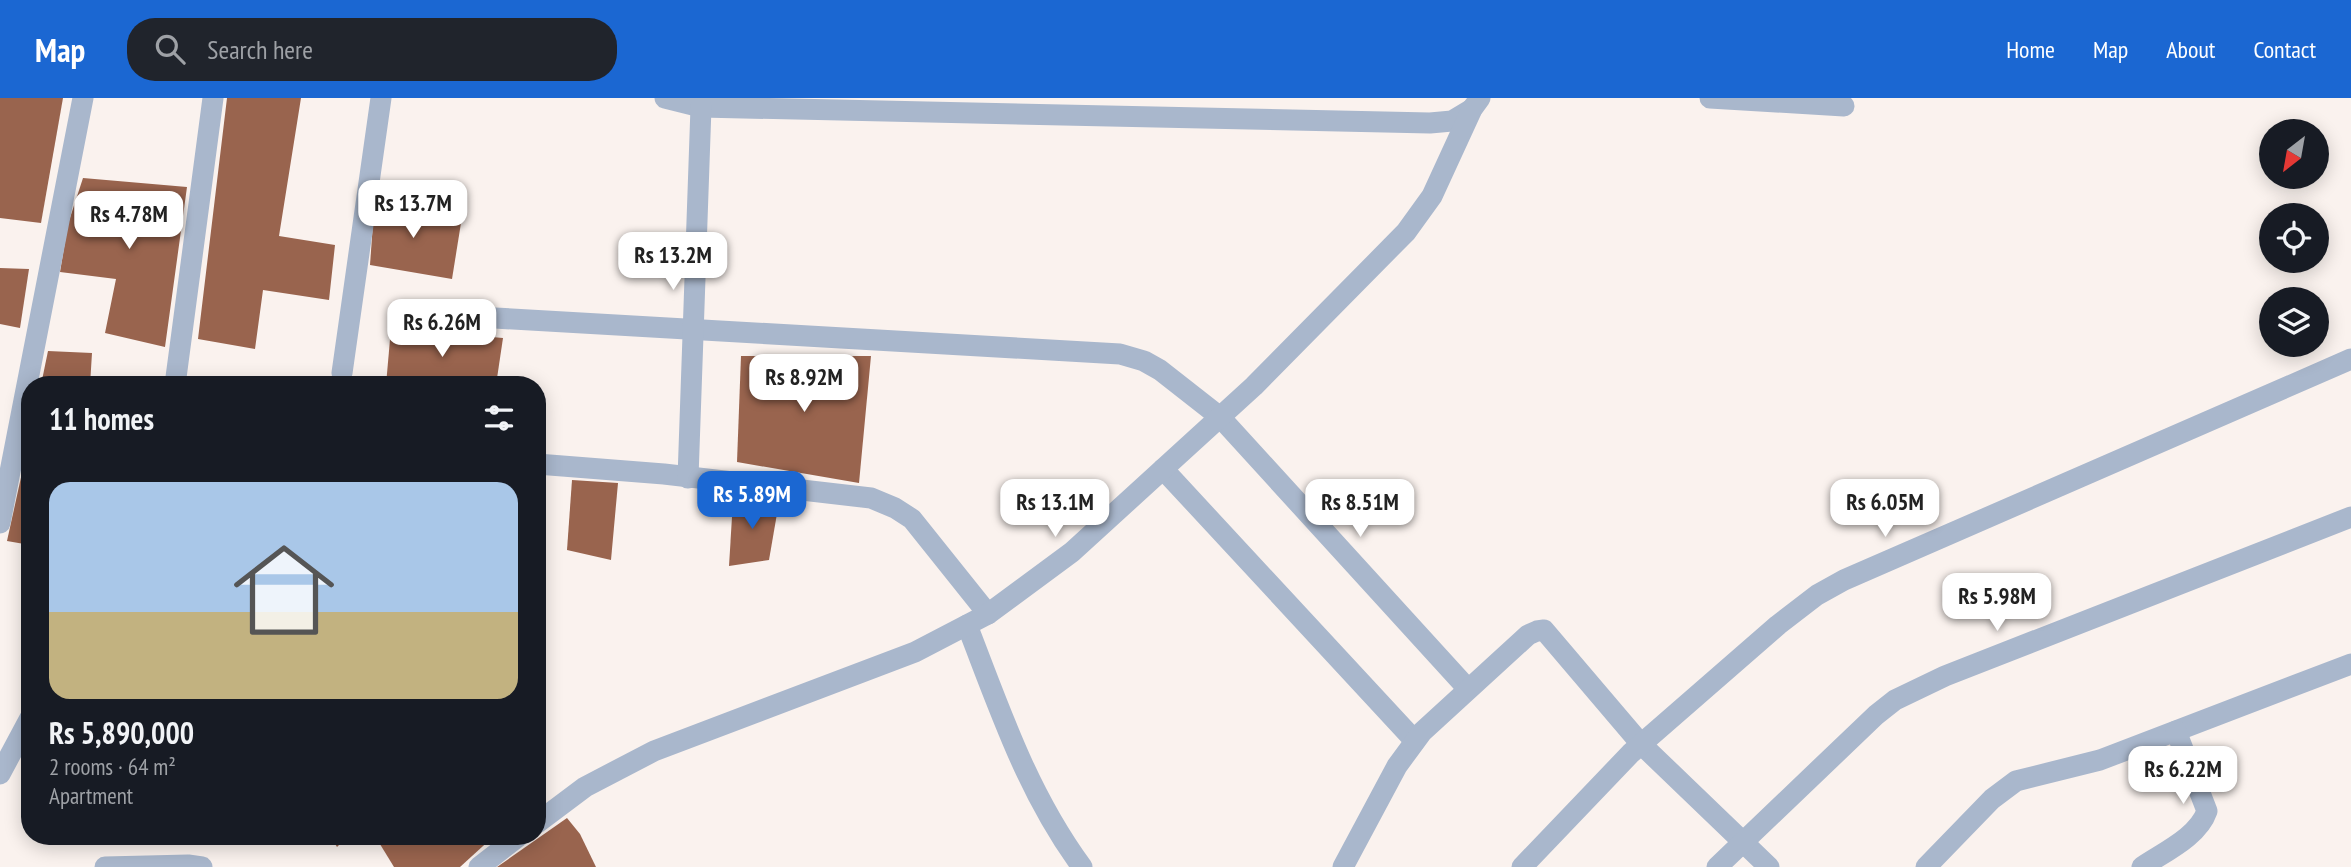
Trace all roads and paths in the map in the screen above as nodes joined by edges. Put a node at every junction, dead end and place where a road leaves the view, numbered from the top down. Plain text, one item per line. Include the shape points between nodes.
1 (83, 98) edge
2 (213, 98) edge
3 (382, 98) edge
4 (665, 98) edge
5 (1710, 98) edge
6 (1476, 104) edge
7 (1844, 106) dead end
8 (701, 107) junction
9 (495, 318) dead end
10 (693, 330) junction
11 (2351, 359) edge
12 (342, 373) dead end
13 (29, 376) edge
14 (176, 376) edge
15 (21, 415) edge
16 (1220, 417) junction
17 (546, 465) edge
18 (1163, 469) junction
19 (688, 478) junction
20 (2351, 517) edge
21 (0, 523) edge
22 (988, 614) junction
23 (967, 625) junction
24 (2351, 664) edge
25 (1468, 689) junction
26 (2176, 731) junction
27 (21, 735) edge
28 (1415, 741) junction
29 (1641, 744) junction
30 (0, 775) edge
31 (546, 816) edge
32 (1743, 842) junction
33 (507, 845) edge
34 (2145, 866) edge
35 (104, 867) edge
36 (202, 867) edge
37 (479, 867) edge
38 (1082, 867) edge
39 (1343, 867) edge
40 (1522, 867) edge
41 (1717, 867) edge
42 (1769, 867) edge
43 (1926, 867) edge

1 - 13 street
2 - 14 street
3 - 12 street
4 - 8 street
5 - 7 street
6 - 8 street via 1452,121 1430,123
6 - 16 street via 1432,197 1406,232
8 - 10 street
9 - 10 street
10 - 16 street via 1120,354 1160,370
10 - 19 street
11 - 29 street via 1844,580 1777,625
15 - 21 street
16 - 18 street
16 - 25 street
17 - 19 street
18 - 22 street via 1072,552
18 - 28 street
19 - 22 street via 871,498 895,508 912,519
20 - 32 street via 1945,676 1895,700
22 - 23 street
23 - 31 street via 915,652 654,751 586,787
23 - 38 street via 1032,788
24 - 26 street
25 - 28 street
25 - 29 street via 1528,635 1544,630
26 - 34 street via 2207,811 2192,833
26 - 43 street via 2100,760 2016,781 1992,799
27 - 30 street
28 - 39 street
29 - 32 street
29 - 40 street
32 - 41 street
32 - 42 street
33 - 37 street
35 - 36 street

